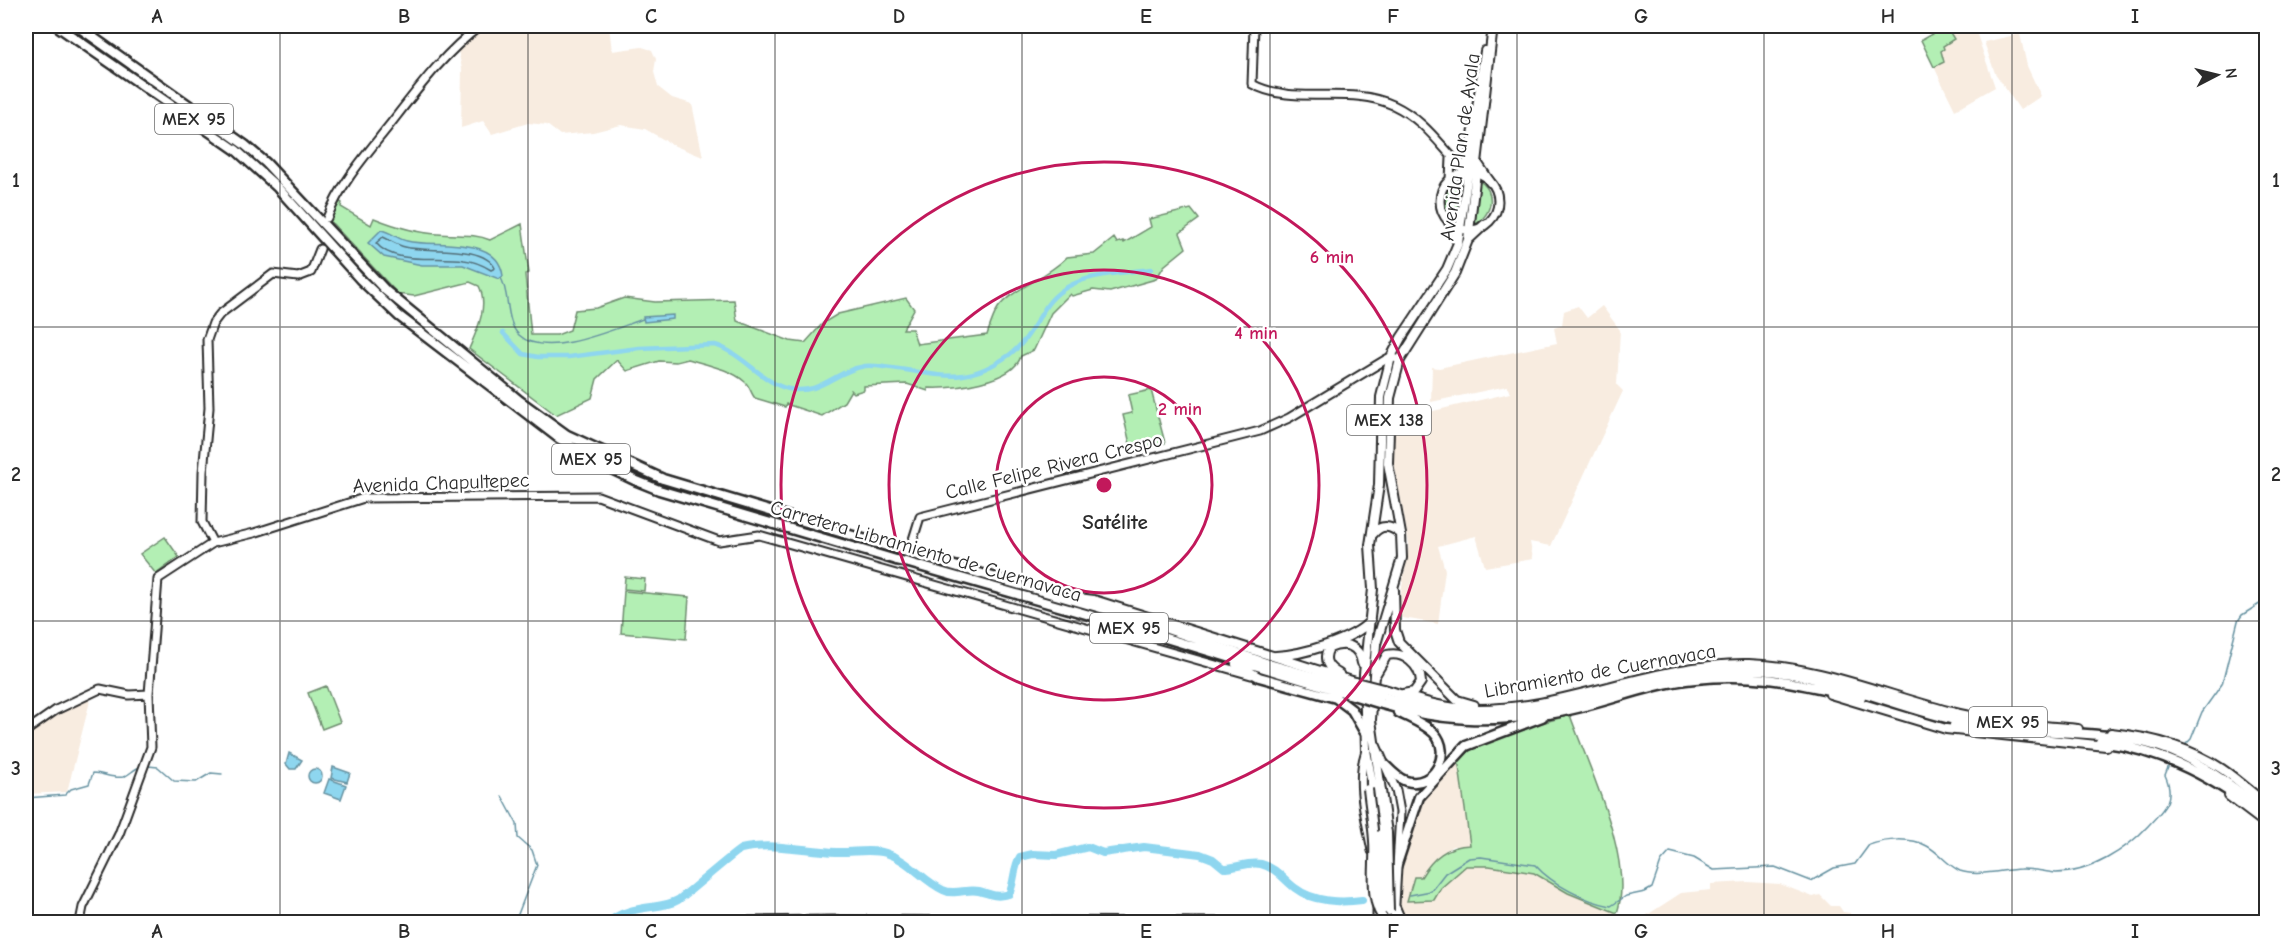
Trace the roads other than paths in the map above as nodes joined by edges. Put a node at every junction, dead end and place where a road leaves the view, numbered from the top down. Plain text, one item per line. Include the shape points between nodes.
1 (57, 26) edge
2 (77, 26) edge
3 (480, 26) edge
4 (1254, 26) edge
5 (1488, 26) edge
6 (1493, 26) edge
7 (1451, 155) junction
8 (1474, 159) junction
9 (1458, 163) junction
10 (1472, 174) junction
11 (1450, 180) junction
12 (1490, 182) junction
13 (327, 218) dead end
14 (1448, 220) junction
15 (1484, 225) junction
16 (1460, 228) junction
17 (1470, 229) junction
18 (1468, 240) junction
19 (1458, 243) junction
20 (320, 252) dead end
21 (1391, 357) junction
22 (1400, 360) junction
23 (1372, 534) junction
24 (1401, 534) junction
25 (213, 543) junction
26 (912, 550) junction
27 (1373, 589) junction
28 (1393, 589) junction
29 (1064, 597) junction
30 (1371, 620) junction
31 (1223, 656) junction
32 (1270, 656) junction
33 (1364, 674) junction
34 (1259, 677) junction
35 (1372, 681) junction
36 (1350, 685) junction
37 (1826, 685) junction
38 (149, 694) junction
39 (1400, 694) junction
40 (1382, 695) junction
41 (1584, 697) junction
42 (1571, 701) junction
43 (1509, 707) junction
44 (1549, 714) junction
45 (26, 731) edge
46 (1368, 733) junction
47 (1370, 751) junction
48 (2178, 757) junction
49 (1384, 764) junction
50 (1370, 787) junction
51 (2266, 804) edge
52 (2266, 811) edge
53 (2266, 818) edge
54 (2266, 824) edge
55 (1396, 867) junction
56 (1374, 870) junction
57 (1376, 893) junction
58 (1396, 907) junction
59 (80, 922) edge
60 (654, 922) edge
61 (1231, 922) edge
62 (1379, 922) edge
63 (1387, 922) edge
64 (1394, 922) edge
65 (1402, 922) edge

1 - 31 highway, Carretera Libramiento de Cuernavaca / MEX 95, bridge via 236,150 277,187 399,316 607,468 659,490
2 - 26 highway, Carretera Libramiento de Cuernavaca / MEX 95, bridge via 245,145 386,291 567,435 663,479 900,550
3 - 13 street via 456,45 416,91 345,182
4 - 7 street via 1252,84 1268,91 1357,95 1391,104 1419,120
5 - 8 main road, Avenida Plan de Ayala / MEX 138
6 - 8 main road, Avenida Plan de Ayala / MEX 138
7 - 9 street
7 - 11 street
8 - 9 main road via 1465,165
8 - 10 main road, Avenida Plan de Ayala / MEX 138
8 - 12 main road
9 - 10 street
10 - 11 street
10 - 12 street
10 - 16 main road, Avenida Plan de Ayala / MEX 138
10 - 17 main road, Avenida Plan de Ayala / MEX 138
11 - 14 street via 1440,199 1441,212
12 - 15 street via 1498,200 1493,217
14 - 16 street
14 - 19 main road
15 - 17 street
15 - 18 main road
16 - 17 street
16 - 19 main road, Avenida Plan de Ayala / MEX 138
17 - 18 main road, Avenida Plan de Ayala / MEX 138
18 - 22 main road, Avenida Plan de Ayala / MEX 138 via 1455,273
19 - 21 main road, Avenida Plan de Ayala / MEX 138 via 1447,269
20 - 25 street via 310,272 298,276 273,274 244,294 220,314 208,334 209,408 202,472 202,522
21 - 22 street
21 - 23 main road, Avenida Plan de Ayala / MEX 138 via 1381,397 1379,485
21 - 26 street, Calle Felipe Rivera Crespo via 1260,431 920,517
22 - 24 main road, Avenida Plan de Ayala / MEX 138 via 1390,398 1388,463
23 - 24 main road via 1385,526
23 - 27 main road, Avenida Plan de Ayala / MEX 138
24 - 28 main road, Avenida Plan de Ayala / MEX 138 via 1402,558
25 - 34 street, Avenida Chapultepec via 356,499 598,496 719,541 759,535
25 - 38 street, Avenida Chapultepec via 158,579
26 - 29 highway, Carretera Libramiento de Cuernavaca / MEX 95
27 - 28 main road via 1380,595
27 - 30 main road, Avenida Plan de Ayala / MEX 138
28 - 35 main road, Avenida Plan de Ayala / MEX 138 via 1376,644
28 - 43 main road via 1395,630 1410,653 1457,700 1468,705
29 - 32 main road, Libramiento de Cuernavaca / MEX 95 via 1094,600
29 - 36 highway, Carretera Libramiento de Cuernavaca / MEX 95 via 1269,664
30 - 32 main road via 1358,631 1311,650
30 - 33 main road, Avenida Plan de Ayala / MEX 138
31 - 34 highway
31 - 36 highway, Carretera Libramiento de Cuernavaca / MEX 95
32 - 36 main road, Libramiento de Cuernavaca / MEX 95
33 - 36 main road via 1356,648 1338,644 1329,648 1325,659
33 - 46 main road, MEX 138
34 - 46 highway via 1336,698 1352,710
35 - 39 main road via 1388,655 1400,654 1418,670 1421,682 1414,692
35 - 46 main road, MEX 138
36 - 40 highway, Carretera Libramiento de Cuernavaca / MEX 95, bridge
36 - 40 main road, Libramiento de Cuernavaca / MEX 95, bridge
37 - 41 highway, Carretera Libramiento de Cuernavaca / MEX 95 via 1733,676
37 - 41 main road, Libramiento de Cuernavaca / MEX 95 via 1762,666 1724,664 1689,668
37 - 48 highway, Carretera Libramiento de Cuernavaca / MEX 95 via 1969,723 2121,738
38 - 45 street via 129,695 100,689 56,710
38 - 59 street via 149,755
39 - 40 main road, Libramiento de Cuernavaca / MEX 95
39 - 43 main road, Libramiento de Cuernavaca / MEX 95 via 1450,708
40 - 42 highway, Carretera Libramiento de Cuernavaca / MEX 95 via 1427,709 1469,714 1509,713
40 - 44 highway, Carretera Libramiento de Cuernavaca / MEX 95 via 1426,716 1469,721
40 - 49 highway via 1434,733 1443,753 1437,769 1415,782 1406,781
41 - 42 highway, Carretera Libramiento de Cuernavaca / MEX 95
41 - 42 main road, Libramiento de Cuernavaca / MEX 95
42 - 43 main road, Libramiento de Cuernavaca / MEX 95
42 - 44 highway, Carretera Libramiento de Cuernavaca / MEX 95
44 - 55 highway via 1466,746 1419,797
46 - 47 main road, MEX 138
46 - 49 street, MEX 138
47 - 50 main road
47 - 56 street, MEX 138 via 1362,762 1363,795
47 - 63 main road, MEX 138, bridge via 1388,845
48 - 51 main road, MEX 95 via 2222,769
48 - 52 highway, Carretera Libramiento de Cuernavaca / MEX 95 via 2219,775
48 - 53 highway, Carretera Libramiento de Cuernavaca / MEX 95
48 - 54 main road, MEX 95
49 - 55 street, MEX 138 via 1399,804
50 - 62 main road, bridge via 1382,859
50 - 63 main road, bridge via 1376,902 1379,914
55 - 56 street via 1385,876
55 - 58 street, MEX 138
56 - 57 street, MEX 138
57 - 62 street, MEX 138, bridge
57 - 62 street via 1380,901
58 - 64 street, MEX 138
58 - 65 street
60 - 61 street

